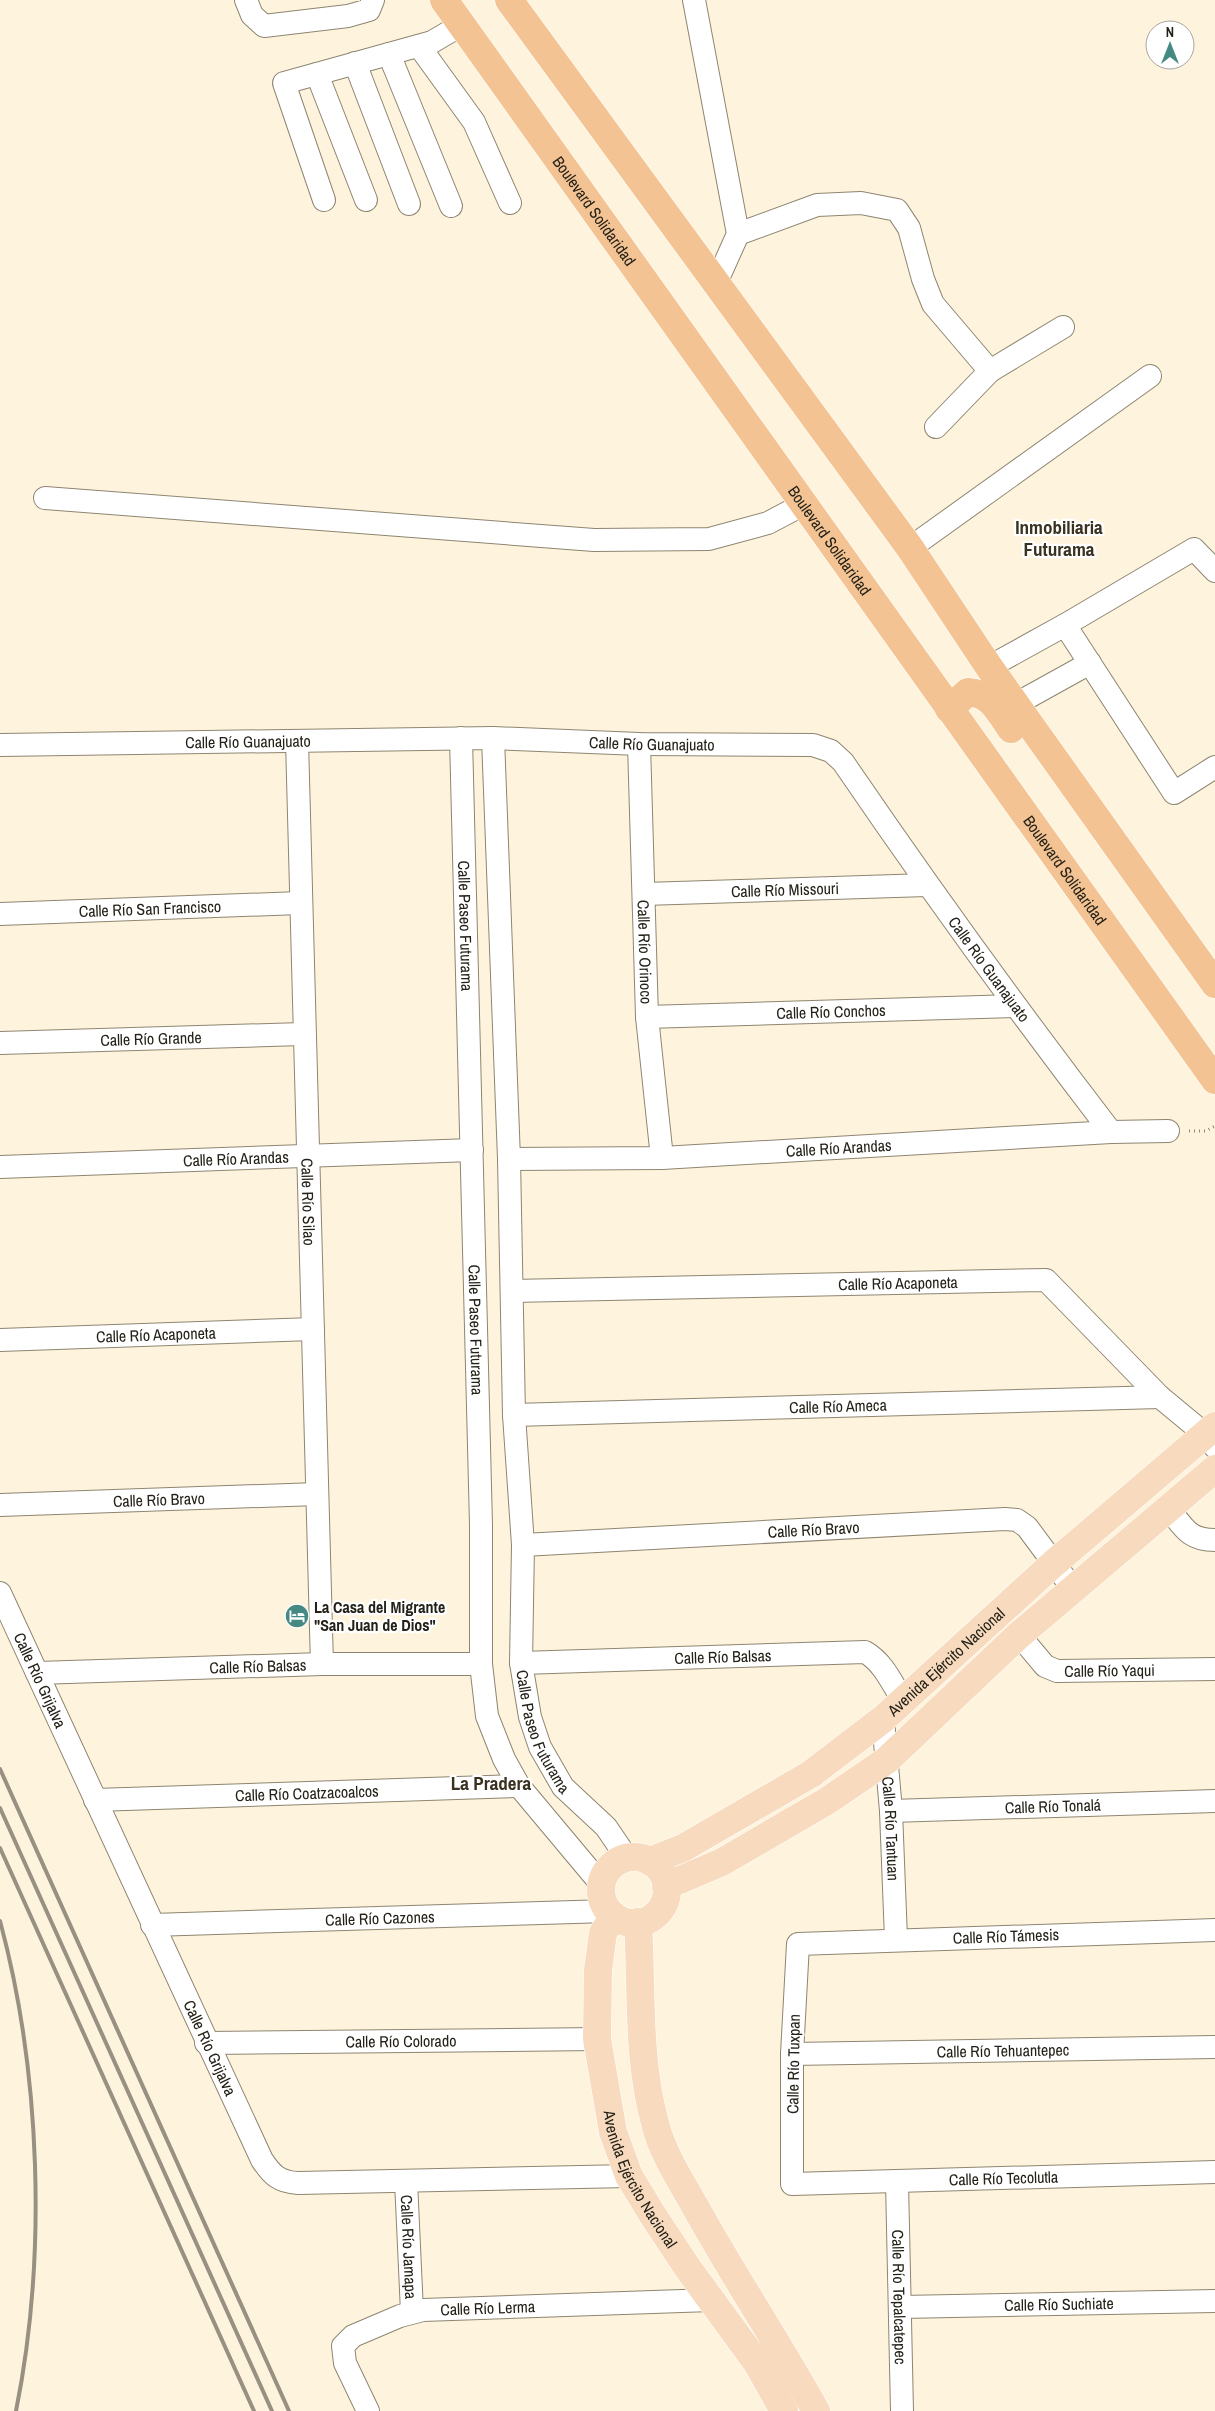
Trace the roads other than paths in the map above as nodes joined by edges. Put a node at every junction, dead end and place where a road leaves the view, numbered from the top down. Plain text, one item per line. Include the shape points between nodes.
1 (246, 0) edge
2 (373, 0) edge
3 (444, 0) edge
4 (509, 0) edge
5 (694, 0) edge
6 (461, 25) junction
7 (419, 46) junction
8 (389, 54) junction
9 (355, 63) junction
10 (317, 74) junction
11 (324, 200) dead end
12 (366, 200) dead end
13 (510, 203) dead end
14 (409, 204) dead end
15 (450, 206) dead end
16 (738, 234) junction
17 (716, 284) junction
18 (1063, 327) dead end
19 (990, 371) junction
20 (1150, 376) dead end
21 (936, 427) dead end
22 (45, 498) dead end
23 (804, 504) junction
24 (910, 548) junction
25 (1215, 571) edge
26 (1065, 625) junction
27 (1090, 663) junction
28 (989, 667) junction
29 (1016, 704) junction
30 (948, 709) junction
31 (461, 738) junction
32 (493, 738) junction
33 (297, 741) junction
34 (0, 744) edge
35 (639, 744) junction
36 (1215, 767) edge
37 (1130, 867) junction
38 (927, 885) junction
39 (644, 894) junction
40 (300, 903) junction
41 (0, 914) edge
42 (1215, 984) edge
43 (1015, 1006) junction
44 (648, 1017) junction
45 (302, 1034) junction
46 (0, 1043) edge
47 (1215, 1080) edge
48 (506, 1118) junction
49 (471, 1119) junction
50 (1168, 1131) road end
51 (1112, 1132) junction
52 (472, 1150) junction
53 (308, 1155) junction
54 (662, 1158) junction
55 (509, 1159) junction
56 (0, 1167) edge
57 (473, 1221) junction
58 (508, 1221) junction
59 (512, 1291) junction
60 (313, 1330) junction
61 (0, 1340) edge
62 (1160, 1397) junction
63 (514, 1415) junction
64 (1212, 1436) edge
65 (1215, 1469) edge
66 (480, 1473) junction
67 (516, 1474) junction
68 (317, 1494) junction
69 (0, 1505) edge
70 (1169, 1509) junction
71 (1215, 1540) edge
72 (522, 1545) junction
73 (1053, 1564) junction
74 (1073, 1588) junction
75 (0, 1594) edge
76 (1019, 1635) junction
77 (521, 1663) junction
78 (322, 1664) junction
79 (481, 1664) junction
80 (1215, 1669) edge
81 (37, 1673) junction
82 (902, 1699) junction
83 (883, 1719) junction
84 (887, 1760) junction
85 (519, 1786) junction
86 (94, 1800) junction
87 (1215, 1801) edge
88 (891, 1811) junction
89 (638, 1859) junction
90 (601, 1884) junction
91 (666, 1886) junction
92 (620, 1917) junction
93 (152, 1925) junction
94 (1215, 1930) edge
95 (896, 1939) junction
96 (798, 1944) joint
97 (597, 2038) junction
98 (206, 2043) junction
99 (1215, 2047) edge
100 (792, 2054) junction
101 (1215, 2172) edge
102 (630, 2176) junction
103 (406, 2181) junction
104 (896, 2182) junction
105 (792, 2184) joint
106 (711, 2300) junction
107 (1215, 2301) edge
108 (901, 2307) junction
109 (412, 2312) junction
110 (368, 2411) edge
111 (784, 2411) edge
112 (816, 2411) edge
113 (902, 2411) edge

1 - 2 street via 252,15 264,26 348,16 369,10
3 - 6 highway, Boulevard Solidaridad
4 - 17 highway
5 - 16 street
6 - 7 street
6 - 23 highway, Boulevard Solidaridad
7 - 8 street
7 - 13 street via 474,122
8 - 9 street
8 - 15 street
9 - 10 street
9 - 14 street
10 - 11 street via 284,83
10 - 12 street
16 - 17 street
16 - 19 street via 817,204 861,203 897,210 909,228 933,304
17 - 24 highway
18 - 19 street
19 - 21 street
20 - 24 street
22 - 23 street via 594,540 709,539 768,523
23 - 30 highway, Boulevard Solidaridad
24 - 28 highway
25 - 26 street via 1194,549
26 - 27 street
26 - 28 street
27 - 29 street
27 - 36 street via 1174,793
28 - 29 highway
29 - 37 highway
30 - 37 highway via 968,692 990,700 1087,829
30 - 47 highway, Boulevard Solidaridad
31 - 32 street, Calle Río Guanajuato
31 - 33 street, Calle Río Guanajuato
31 - 49 street, Calle Paseo Futurama
32 - 35 street, Calle Río Guanajuato
32 - 48 street, Calle Paseo Futurama
33 - 34 street, Calle Río Guanajuato
33 - 40 street, Calle Río Silao
35 - 38 street, Calle Río Guanajuato via 813,745 831,751 843,762
35 - 39 street, Calle Río Orinoco
37 - 42 highway
38 - 39 street, Calle Río Missouri
38 - 43 street, Calle Río Guanajuato
39 - 44 street, Calle Río Orinoco
40 - 41 street, Calle Río San Francisco
40 - 45 street, Calle Río Silao
43 - 44 street, Calle Río Conchos
43 - 51 street, Calle Río Guanajuato
44 - 54 street, Calle Río Orinoco
45 - 46 street, Calle Río Grande
45 - 53 street, Calle Río Silao
48 - 49 street
48 - 55 street, Calle Paseo Futurama
49 - 52 street, Calle Paseo Futurama
50 - 51 street, Calle Río Arandas
51 - 54 street, Calle Río Arandas
52 - 53 street, Calle Río Arandas
52 - 57 street, Calle Paseo Futurama
53 - 56 street, Calle Río Arandas
53 - 60 street, Calle Río Silao
54 - 55 street, Calle Río Arandas
55 - 58 street, Calle Paseo Futurama
57 - 58 street
57 - 66 street, Calle Paseo Futurama
58 - 59 street, Calle Paseo Futurama
59 - 62 street, Calle Río Acaponeta via 1046,1280
59 - 63 street, Calle Paseo Futurama
60 - 61 street, Calle Río Acaponeta
60 - 68 street, Calle Río Silao
62 - 63 street, Calle Río Ameca
62 - 64 street, Calle Río Acaponeta
63 - 67 street, Calle Paseo Futurama
64 - 73 main road, Avenida Ejército Nacional
65 - 70 main road, Avenida Ejército Nacional
66 - 67 street
66 - 79 street, Calle Paseo Futurama
67 - 72 street, Calle Paseo Futurama
68 - 69 street, Calle Río Bravo
68 - 78 street, Calle Río Silao
70 - 71 street via 1190,1535 1200,1540
70 - 74 main road, Avenida Ejército Nacional
72 - 73 street, Calle Río Bravo via 1005,1519 1017,1520 1027,1527
72 - 77 street, Calle Paseo Futurama
73 - 74 street, Calle Río Bravo
73 - 82 main road, Avenida Ejército Nacional
74 - 76 main road, Avenida Ejército Nacional
75 - 81 street, Calle Río Grijalva
76 - 80 street, Calle Río Yaqui via 1045,1666 1057,1671
76 - 84 main road, Avenida Ejército Nacional
77 - 82 street, Calle Río Balsas via 865,1652 882,1667
77 - 89 street, Calle Paseo Futurama via 530,1717 540,1747 563,1788
78 - 79 street, Calle Río Balsas
78 - 81 street, Calle Río Balsas
79 - 85 street, Calle Paseo Futurama via 487,1716
81 - 86 street, Calle Río Grijalva
82 - 83 main road, Avenida Ejército Nacional
83 - 84 street, Calle Río Tantuan
83 - 89 main road, Avenida Ejército Nacional via 811,1774 683,1848
84 - 88 street, Calle Río Tantuan
84 - 91 main road, Avenida Ejército Nacional via 828,1801 730,1857
85 - 86 street, Calle Río Coatzacoalcos
85 - 90 street, Calle Paseo Futurama
86 - 93 street, Calle Río Grijalva
87 - 88 street, Calle Río Tonalá
88 - 95 street, Calle Río Tantuan
89 - 90 main road via 615,1863
89 - 91 main road via 664,1876
90 - 92 main road via 602,1898
91 - 92 main road via 662,1906 648,1920
92 - 93 street, Calle Río Cazones
92 - 97 main road, Avenida Ejército Nacional via 603,1934 598,1970
92 - 112 main road, Avenida Ejército Nacional via 655,2123 671,2164
93 - 98 street, Calle Río Grijalva
94 - 95 street, Calle Río Támesis
95 - 96 street, Calle Río Támesis
96 - 100 street, Calle Río Tuxpan
97 - 98 street, Calle Río Colorado
97 - 102 main road, Avenida Ejército Nacional via 613,2132
98 - 103 street, Calle Río Grijalva via 262,2160 277,2178 298,2183
99 - 100 street, Calle Río Tehuantepec
100 - 105 street, Calle Río Tuxpan
101 - 104 street, Calle Río Tecolutla
102 - 103 street, Calle Río Grijalva
102 - 106 main road, Avenida Ejército Nacional
103 - 109 street, Calle Río Jamapa
104 - 105 street, Calle Río Tecolutla
104 - 108 street, Calle Río Tepalcatepec
106 - 109 street, Calle Río Lerma
106 - 111 main road, Avenida Ejército Nacional via 757,2363
107 - 108 street, Calle Río Suchiate
108 - 113 street, Calle Río Tepalcatepec
109 - 110 street, Calle Río Lerma via 353,2336 343,2346 346,2363

